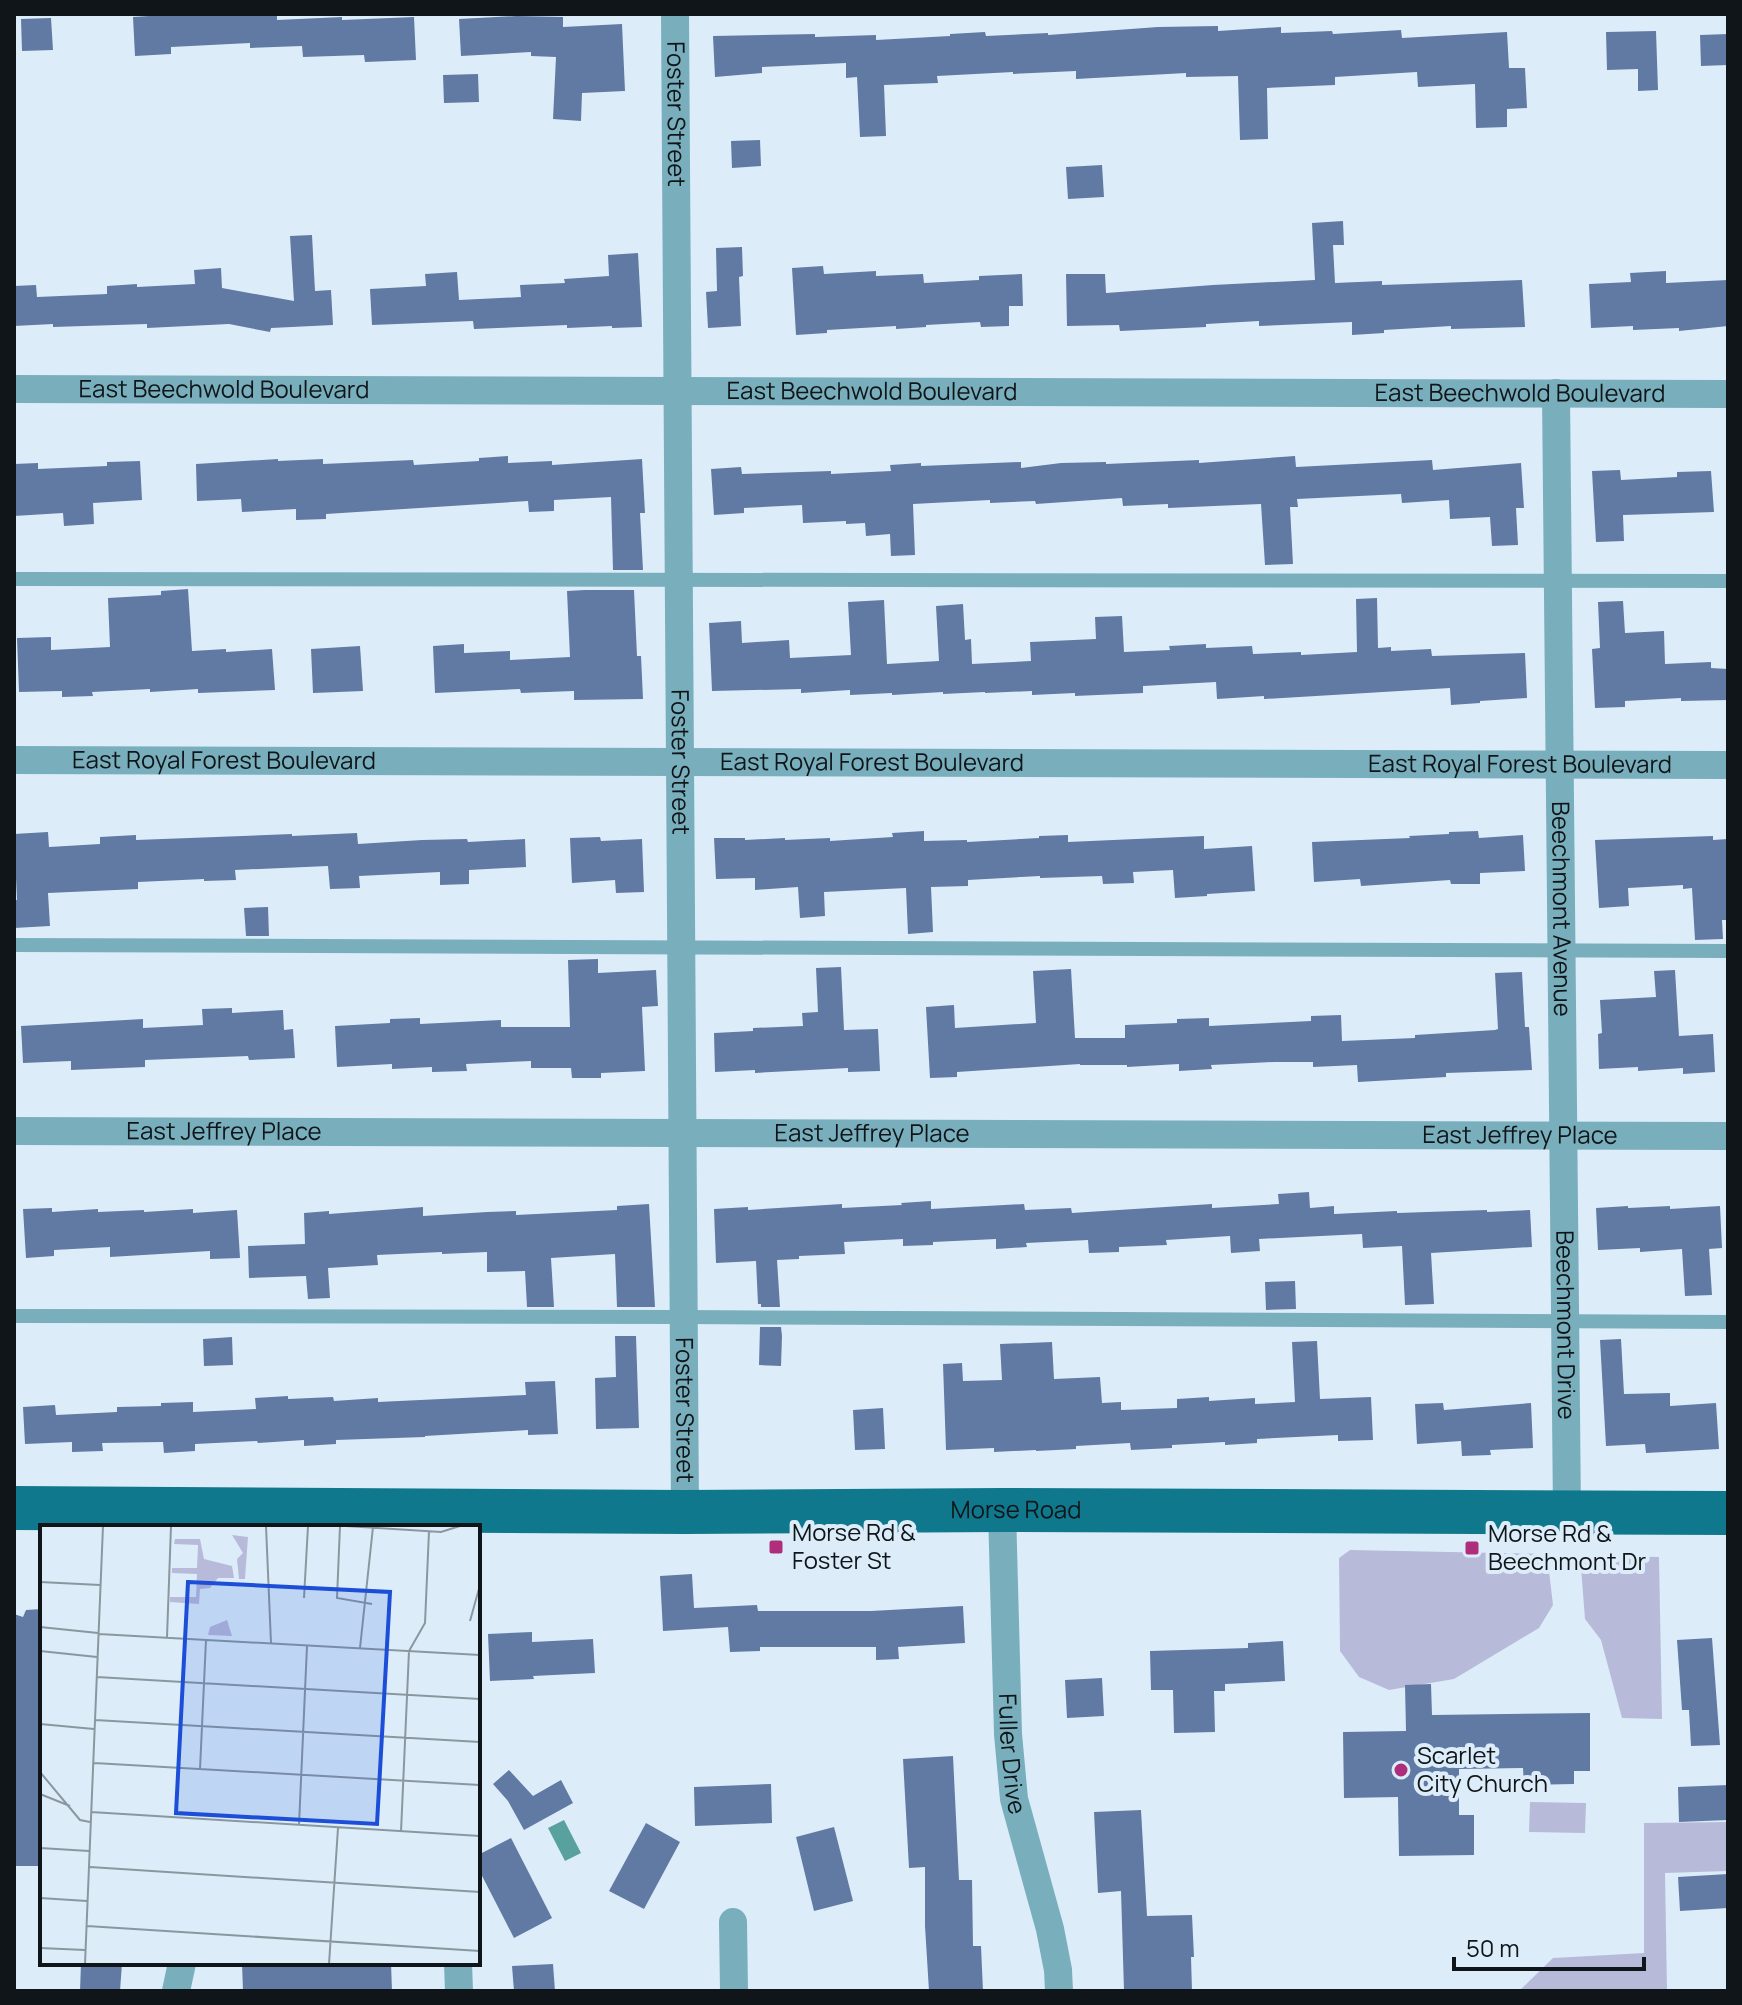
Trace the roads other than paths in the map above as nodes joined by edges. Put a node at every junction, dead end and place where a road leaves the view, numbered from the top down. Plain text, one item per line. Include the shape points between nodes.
1 (675, 14) edge
2 (14, 389) edge
3 (678, 391) junction
4 (1556, 393) junction
5 (1728, 394) edge
6 (14, 579) edge
7 (679, 580) junction
8 (1558, 581) junction
9 (1728, 581) edge
10 (14, 760) edge
11 (680, 762) junction
12 (1560, 764) junction
13 (1728, 765) edge
14 (14, 945) edge
15 (681, 947) junction
16 (1562, 950) junction
17 (1728, 951) edge
18 (14, 1131) edge
19 (682, 1132) junction
20 (1563, 1136) junction
21 (1728, 1136) edge
22 (14, 1316) edge
23 (683, 1317) junction
24 (1565, 1321) junction
25 (1728, 1322) edge
26 (14, 1508) edge
27 (1002, 1510) junction
28 (685, 1512) junction
29 (1567, 1513) junction
30 (1728, 1513) edge
31 (230, 1518) edge
32 (733, 1922) dead end
33 (182, 1965) edge
34 (458, 1965) edge
35 (176, 1991) edge
36 (459, 1991) edge
37 (734, 1991) edge
38 (1059, 1991) edge

1 - 3 street, Foster Street
2 - 3 street, East Beechwold Boulevard
3 - 4 street, East Beechwold Boulevard
3 - 7 street, Foster Street
4 - 5 street, East Beechwold Boulevard
4 - 8 street, Beechmont Avenue
6 - 7 lane
7 - 8 lane
7 - 11 street, Foster Street
8 - 9 lane
8 - 12 street, Beechmont Avenue
10 - 11 street, East Royal Forest Boulevard
11 - 12 street, East Royal Forest Boulevard
11 - 15 street, Foster Street
12 - 13 street, East Royal Forest Boulevard
12 - 16 street, Beechmont Avenue
14 - 15 lane
15 - 16 lane
15 - 19 street, Foster Street
16 - 17 lane
16 - 20 street, Beechmont Avenue
18 - 19 street, East Jeffrey Place
19 - 20 street, East Jeffrey Place
19 - 23 street, Foster Street
20 - 21 street, East Jeffrey Place
20 - 24 street, Beechmont Drive
22 - 23 lane
23 - 24 lane
23 - 28 street, Foster Street
24 - 25 lane
24 - 29 street, Beechmont Drive
26 - 31 main road, Morse Road
27 - 28 main road, Morse Road
27 - 29 main road, Morse Road
27 - 38 street, Fuller Drive via 1014,1799 1050,1929
28 - 31 main road, Morse Road
29 - 30 main road, Morse Road
32 - 37 street
33 - 35 street
34 - 36 street

